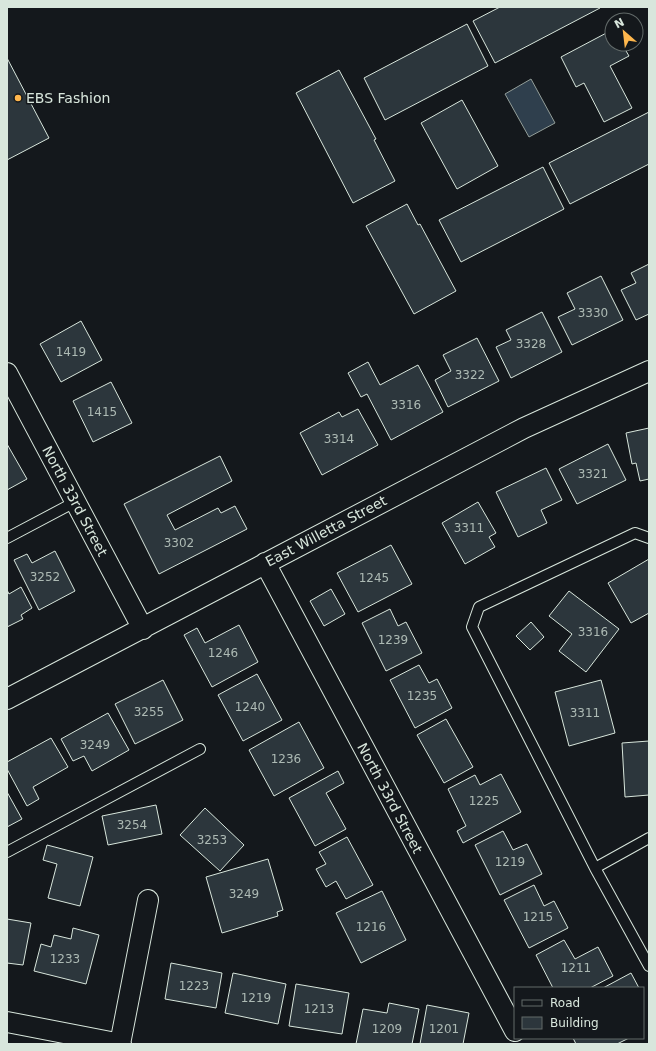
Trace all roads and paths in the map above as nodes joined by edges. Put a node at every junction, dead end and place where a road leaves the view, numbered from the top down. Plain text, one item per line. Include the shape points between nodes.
1 (649, 371) edge
2 (8, 377) edge
3 (75, 502) junction
4 (7, 538) edge
5 (649, 538) edge
6 (265, 563) junction
7 (143, 629) junction
8 (7, 699) edge
9 (200, 750) dead end
10 (649, 838) edge
11 (7, 852) edge
12 (595, 868) junction
13 (148, 900) dead end
14 (649, 966) edge
15 (7, 1022) edge
16 (514, 1029) edge
17 (121, 1044) edge

1 - 6 street, East Willetta Street via 524,428
2 - 3 street, North 33rd Street
3 - 4 lane
3 - 7 street, North 33rd Street
5 - 12 lane via 635,534 479,607 472,627
6 - 7 street, East Willetta Street
6 - 16 street, North 33rd Street
7 - 8 street, East Willetta Street
9 - 11 lane
10 - 12 lane
12 - 14 lane
13 - 17 street
15 - 17 street

